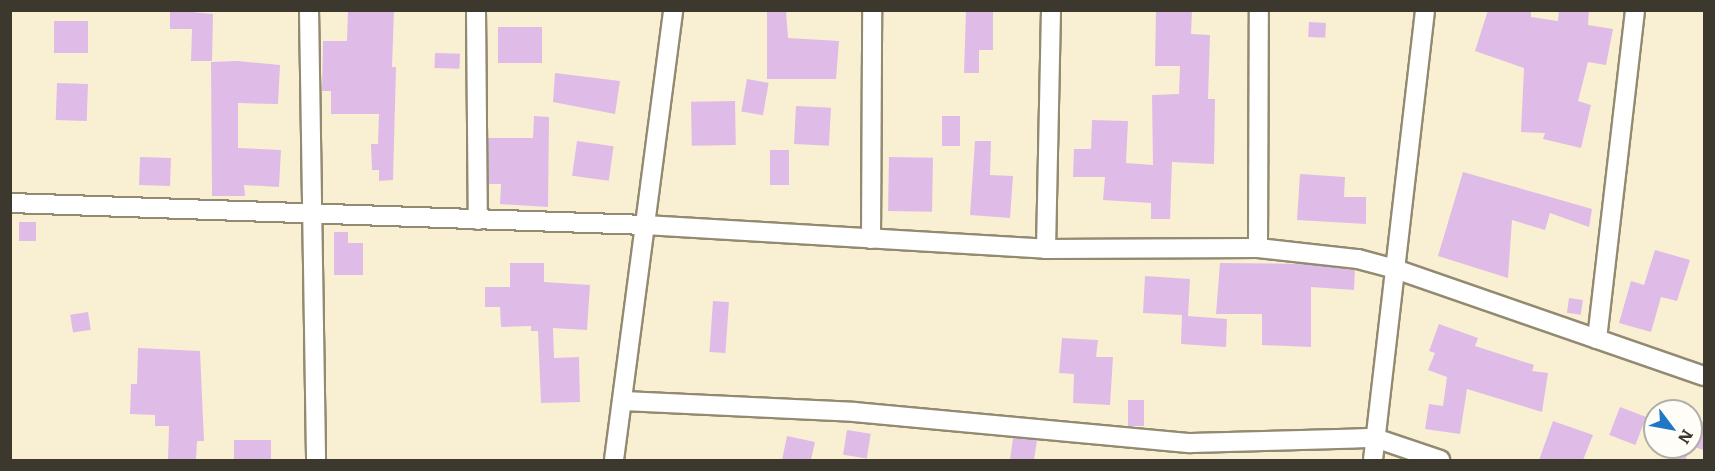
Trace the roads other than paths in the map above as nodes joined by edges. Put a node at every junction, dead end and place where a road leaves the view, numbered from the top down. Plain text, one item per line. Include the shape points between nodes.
1 (309, 10) edge
2 (476, 10) edge
3 (673, 10) edge
4 (872, 10) edge
5 (1051, 10) edge
6 (1260, 10) edge
7 (1425, 10) edge
8 (1635, 10) edge
9 (10, 203) edge
10 (311, 214) junction
11 (478, 220) junction
12 (645, 225) junction
13 (871, 239) junction
14 (1258, 248) junction
15 (1046, 249) junction
16 (1395, 269) junction
17 (1597, 339) junction
18 (1704, 376) edge
19 (622, 401) junction
20 (1375, 438) junction
21 (316, 460) edge
22 (614, 460) edge
23 (1372, 460) edge
24 (1440, 460) edge

1 - 10 street
2 - 11 street
3 - 12 street
4 - 13 street
5 - 15 street
6 - 14 street
7 - 16 street
8 - 17 street
9 - 10 street
10 - 11 street
10 - 21 street
11 - 12 street
12 - 13 street
12 - 19 street
13 - 15 street
14 - 15 street
14 - 16 street via 1358,259
16 - 17 street
16 - 20 street
17 - 18 street
19 - 20 street via 854,412 1191,443
19 - 22 street
20 - 23 street
20 - 24 street

